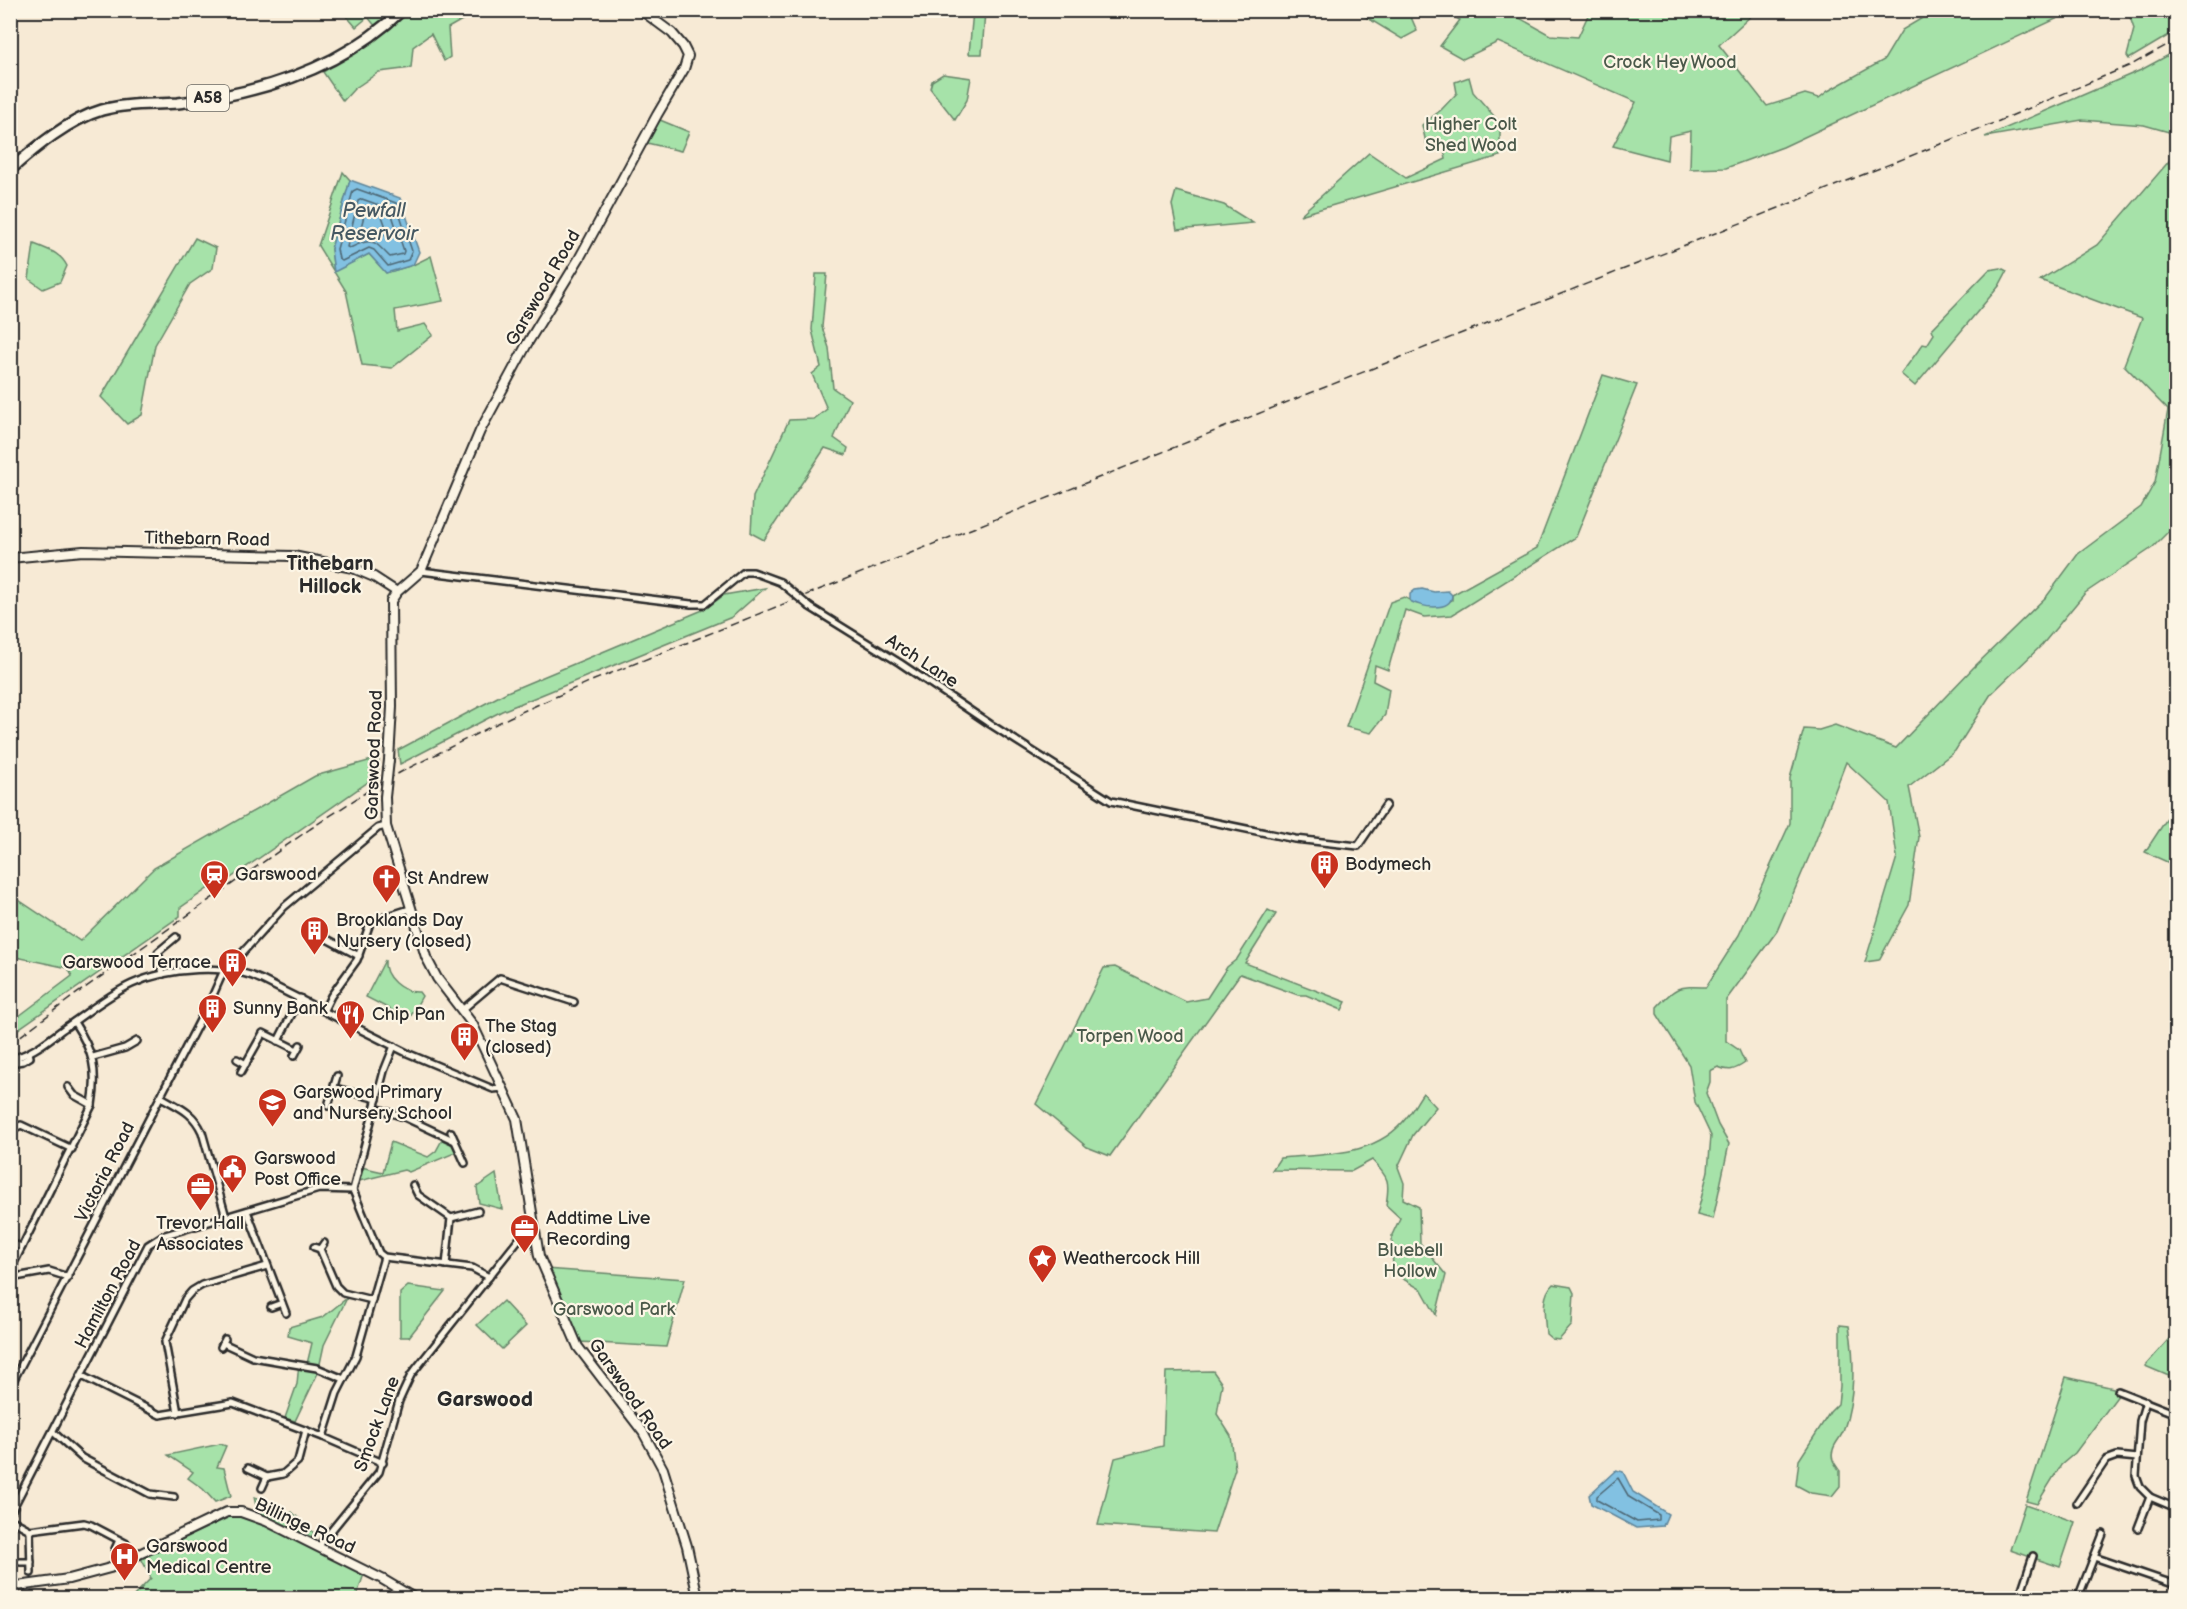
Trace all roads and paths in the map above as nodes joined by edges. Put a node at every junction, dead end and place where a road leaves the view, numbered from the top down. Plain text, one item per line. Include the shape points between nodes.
1 (402, 10) edge
2 (642, 10) edge
3 (10, 170) edge
4 (10, 558) edge
5 (421, 571) junction
6 (397, 592) junction
7 (1386, 805) dead end
8 (386, 826) junction
9 (410, 909) junction
10 (322, 927) dead end
11 (308, 929) dead end
12 (318, 934) junction
13 (175, 949) dead end
14 (359, 956) junction
15 (224, 970) junction
16 (231, 970) junction
17 (165, 974) junction
18 (300, 998) junction
19 (574, 1002) dead end
20 (324, 1010) junction
21 (462, 1010) junction
22 (74, 1022) junction
23 (137, 1041) dead end
24 (278, 1041) junction
25 (394, 1046) junction
26 (297, 1050) dead end
27 (93, 1057) junction
28 (237, 1059) dead end
29 (10, 1061) edge
30 (246, 1064) junction
31 (242, 1072) dead end
32 (337, 1076) dead end
33 (334, 1088) junction
34 (503, 1088) junction
35 (68, 1090) dead end
36 (161, 1097) junction
37 (377, 1099) junction
38 (92, 1105) junction
39 (328, 1106) dead end
40 (375, 1108) junction
41 (20, 1124) dead end
42 (451, 1132) dead end
43 (455, 1141) junction
44 (72, 1149) junction
45 (465, 1163) dead end
46 (413, 1185) dead end
47 (352, 1190) junction
48 (418, 1196) junction
49 (411, 1201) dead end
50 (247, 1211) junction
51 (478, 1212) dead end
52 (226, 1217) junction
53 (451, 1218) junction
54 (534, 1230) junction
55 (10, 1243) edge
56 (320, 1246) dead end
57 (22, 1247) junction
58 (384, 1257) junction
59 (446, 1264) junction
60 (267, 1266) junction
61 (13, 1277) edge
62 (68, 1277) junction
63 (489, 1277) junction
64 (372, 1300) junction
65 (282, 1303) junction
66 (271, 1307) dead end
67 (286, 1313) dead end
68 (223, 1343) dead end
69 (82, 1376) junction
70 (344, 1379) junction
71 (10, 1387) edge
72 (2118, 1391) dead end
73 (2146, 1401) junction
74 (178, 1413) junction
75 (2176, 1414) edge
76 (306, 1430) junction
77 (53, 1432) junction
78 (323, 1437) junction
79 (2137, 1458) junction
80 (383, 1463) junction
81 (248, 1468) dead end
82 (267, 1477) junction
83 (262, 1488) dead end
84 (166, 1496) junction
85 (174, 1497) dead end
86 (2150, 1497) junction
87 (2077, 1503) dead end
88 (165, 1506) dead end
89 (2176, 1508) edge
90 (10, 1514) edge
91 (10, 1519) edge
92 (2138, 1528) dead end
93 (30, 1530) junction
94 (2103, 1534) dead end
95 (119, 1540) junction
96 (127, 1544) dead end
97 (318, 1547) junction
98 (115, 1549) dead end
99 (2033, 1556) dead end
100 (2094, 1557) junction
101 (20, 1562) dead end
102 (31, 1562) junction
103 (31, 1573) dead end
104 (2176, 1586) edge
105 (10, 1587) edge
106 (414, 1599) edge
107 (698, 1599) edge
108 (2019, 1599) edge
109 (2078, 1599) edge

1 - 3 highway, A58 via 370,37 302,75 196,100 100,111 41,144
2 - 5 street, Garswood Road via 683,46 688,57 684,69 480,430
4 - 6 street, Tithebarn Road via 83,551 293,556 353,568
5 - 6 street, Garswood Road
5 - 7 street, Arch Lane, bridge via 691,604 705,604 744,572 753,572 780,582 810,607 1111,801 1295,839 1358,846
6 - 8 street, Garswood Road, bridge via 391,601 392,707
8 - 9 street, Garswood Road
8 - 16 street via 378,828 284,907
9 - 14 street via 370,923
9 - 21 street, Garswood Road via 430,967
10 - 12 street
11 - 12 street
12 - 14 street
13 - 17 street via 173,939 158,951
14 - 20 street
15 - 16 street
15 - 17 street
15 - 36 street, Victoria Road
16 - 18 street
17 - 22 street via 130,985
18 - 20 street
18 - 24 street
19 - 21 street via 500,978
20 - 25 street
21 - 34 street, Garswood Road via 482,1041
22 - 27 street
22 - 29 street via 29,1053
23 - 27 street via 128,1049
24 - 26 street
24 - 30 street via 263,1033
25 - 34 street via 493,1089
25 - 37 street
27 - 38 street
28 - 30 street
30 - 31 street
32 - 33 street
33 - 37 street
33 - 39 street
34 - 54 street, Garswood Road via 517,1119
35 - 38 street
36 - 52 street via 196,1119
36 - 62 street, Victoria Road
37 - 40 street
38 - 44 street
40 - 43 street
40 - 47 street
41 - 44 street
42 - 43 street
43 - 45 street
44 - 57 street
46 - 48 street
47 - 50 street, Hamilton Road via 319,1189
47 - 58 street
48 - 49 street
48 - 53 street
50 - 52 street, Hamilton Road
50 - 60 street
51 - 53 street
52 - 69 street, Hamilton Road via 162,1236 147,1245
53 - 59 street
54 - 63 street, Smock Lane via 519,1239
54 - 107 street, Garswood Road via 539,1256 578,1347 643,1432 663,1469 687,1546
55 - 57 street
56 - 64 street via 336,1286 343,1293
57 - 61 street via 14,1263
58 - 59 street
58 - 64 street
59 - 63 street via 472,1268
60 - 65 street
60 - 74 street via 202,1285 185,1299 165,1337
61 - 62 street via 52,1271
62 - 71 street, Victoria Road
63 - 80 street, Smock Lane via 411,1375 399,1401
64 - 70 street via 356,1356
65 - 66 street
65 - 67 street
68 - 70 street via 253,1357 317,1368
69 - 74 street via 160,1415
69 - 77 street, Hamilton Road
70 - 78 street
72 - 73 street
73 - 75 street
73 - 79 street
74 - 76 street via 233,1403
76 - 78 street
76 - 82 street via 298,1461 283,1474
77 - 84 street via 82,1458 150,1494
77 - 90 street, Hamilton Road
78 - 80 street
79 - 86 street via 2136,1476
79 - 87 street via 2117,1456 2106,1460
80 - 97 street, Smock Lane via 375,1480
81 - 82 street
82 - 83 street
84 - 85 street
84 - 88 street
86 - 89 street
86 - 92 street
91 - 93 street
93 - 95 street via 84,1523
93 - 102 street
94 - 100 street
95 - 96 street
95 - 98 street
97 - 105 street, Billinge Road via 255,1516 227,1512 110,1568 69,1579
97 - 106 street, Billinge Road
99 - 108 street
100 - 104 street
100 - 109 street
101 - 102 street
102 - 103 street

